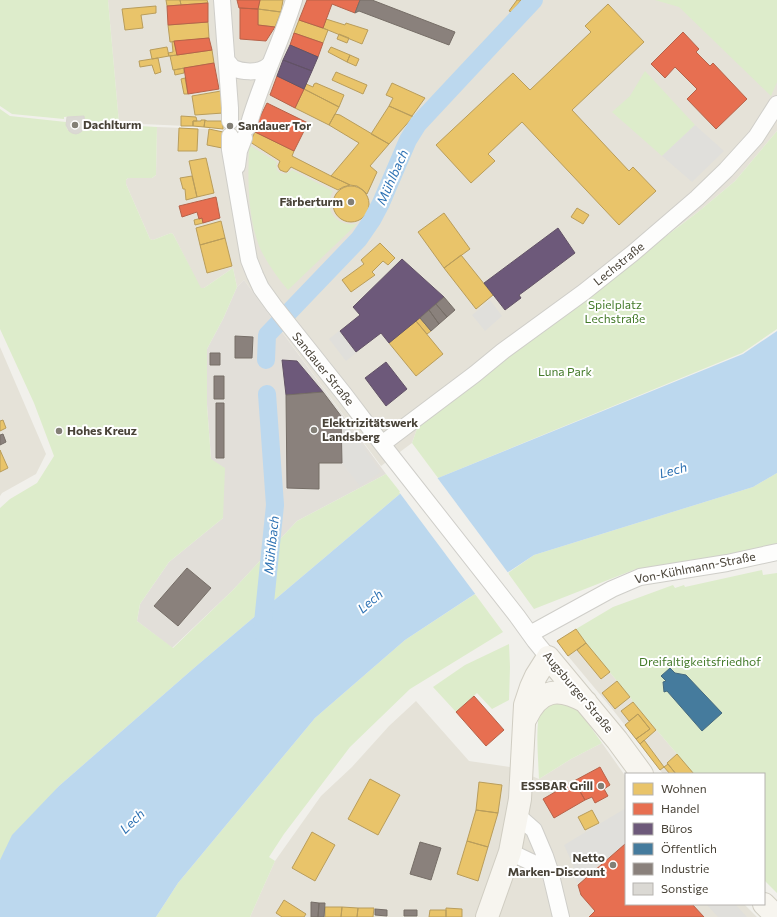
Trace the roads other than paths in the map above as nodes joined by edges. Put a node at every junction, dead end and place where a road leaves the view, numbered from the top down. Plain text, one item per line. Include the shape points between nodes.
1 (222, 0) edge
2 (294, 0) edge
3 (226, 61) junction
4 (270, 64) junction
5 (777, 104) edge
6 (236, 126) junction
7 (382, 444) junction
8 (777, 552) edge
9 (516, 616) joint
10 (530, 634) junction
11 (548, 657) junction
12 (586, 703) junction
13 (524, 722) junction
14 (641, 773) edge
15 (517, 815) junction
16 (510, 852) junction
17 (550, 871) junction
18 (765, 905) edge
19 (487, 917) edge
20 (561, 917) edge
21 (777, 917) edge

1 - 3 street, Sandauer Straße
2 - 4 street
3 - 4 street via 232,67 248,71 258,71
3 - 6 street, Sandauer Straße
4 - 6 street via 258,94
5 - 7 street, Lechstraße via 756,137 726,170 644,244
6 - 7 street, Sandauer Straße via 230,145 249,260 255,275 274,306
7 - 9 street, Sandauer Straße
8 - 10 street, Von-Kühlmann-Straße via 640,577 612,589
9 - 10 street, Augsburger Straße
10 - 11 street, Augsburger Straße
11 - 12 street, Augsburger Straße
11 - 13 street via 531,687 525,705
12 - 13 street via 574,696 549,693 529,710
12 - 14 street, Augsburger Straße
13 - 15 street
15 - 16 street
15 - 17 street via 534,830
16 - 17 street
16 - 19 street
17 - 20 street
18 - 21 street

